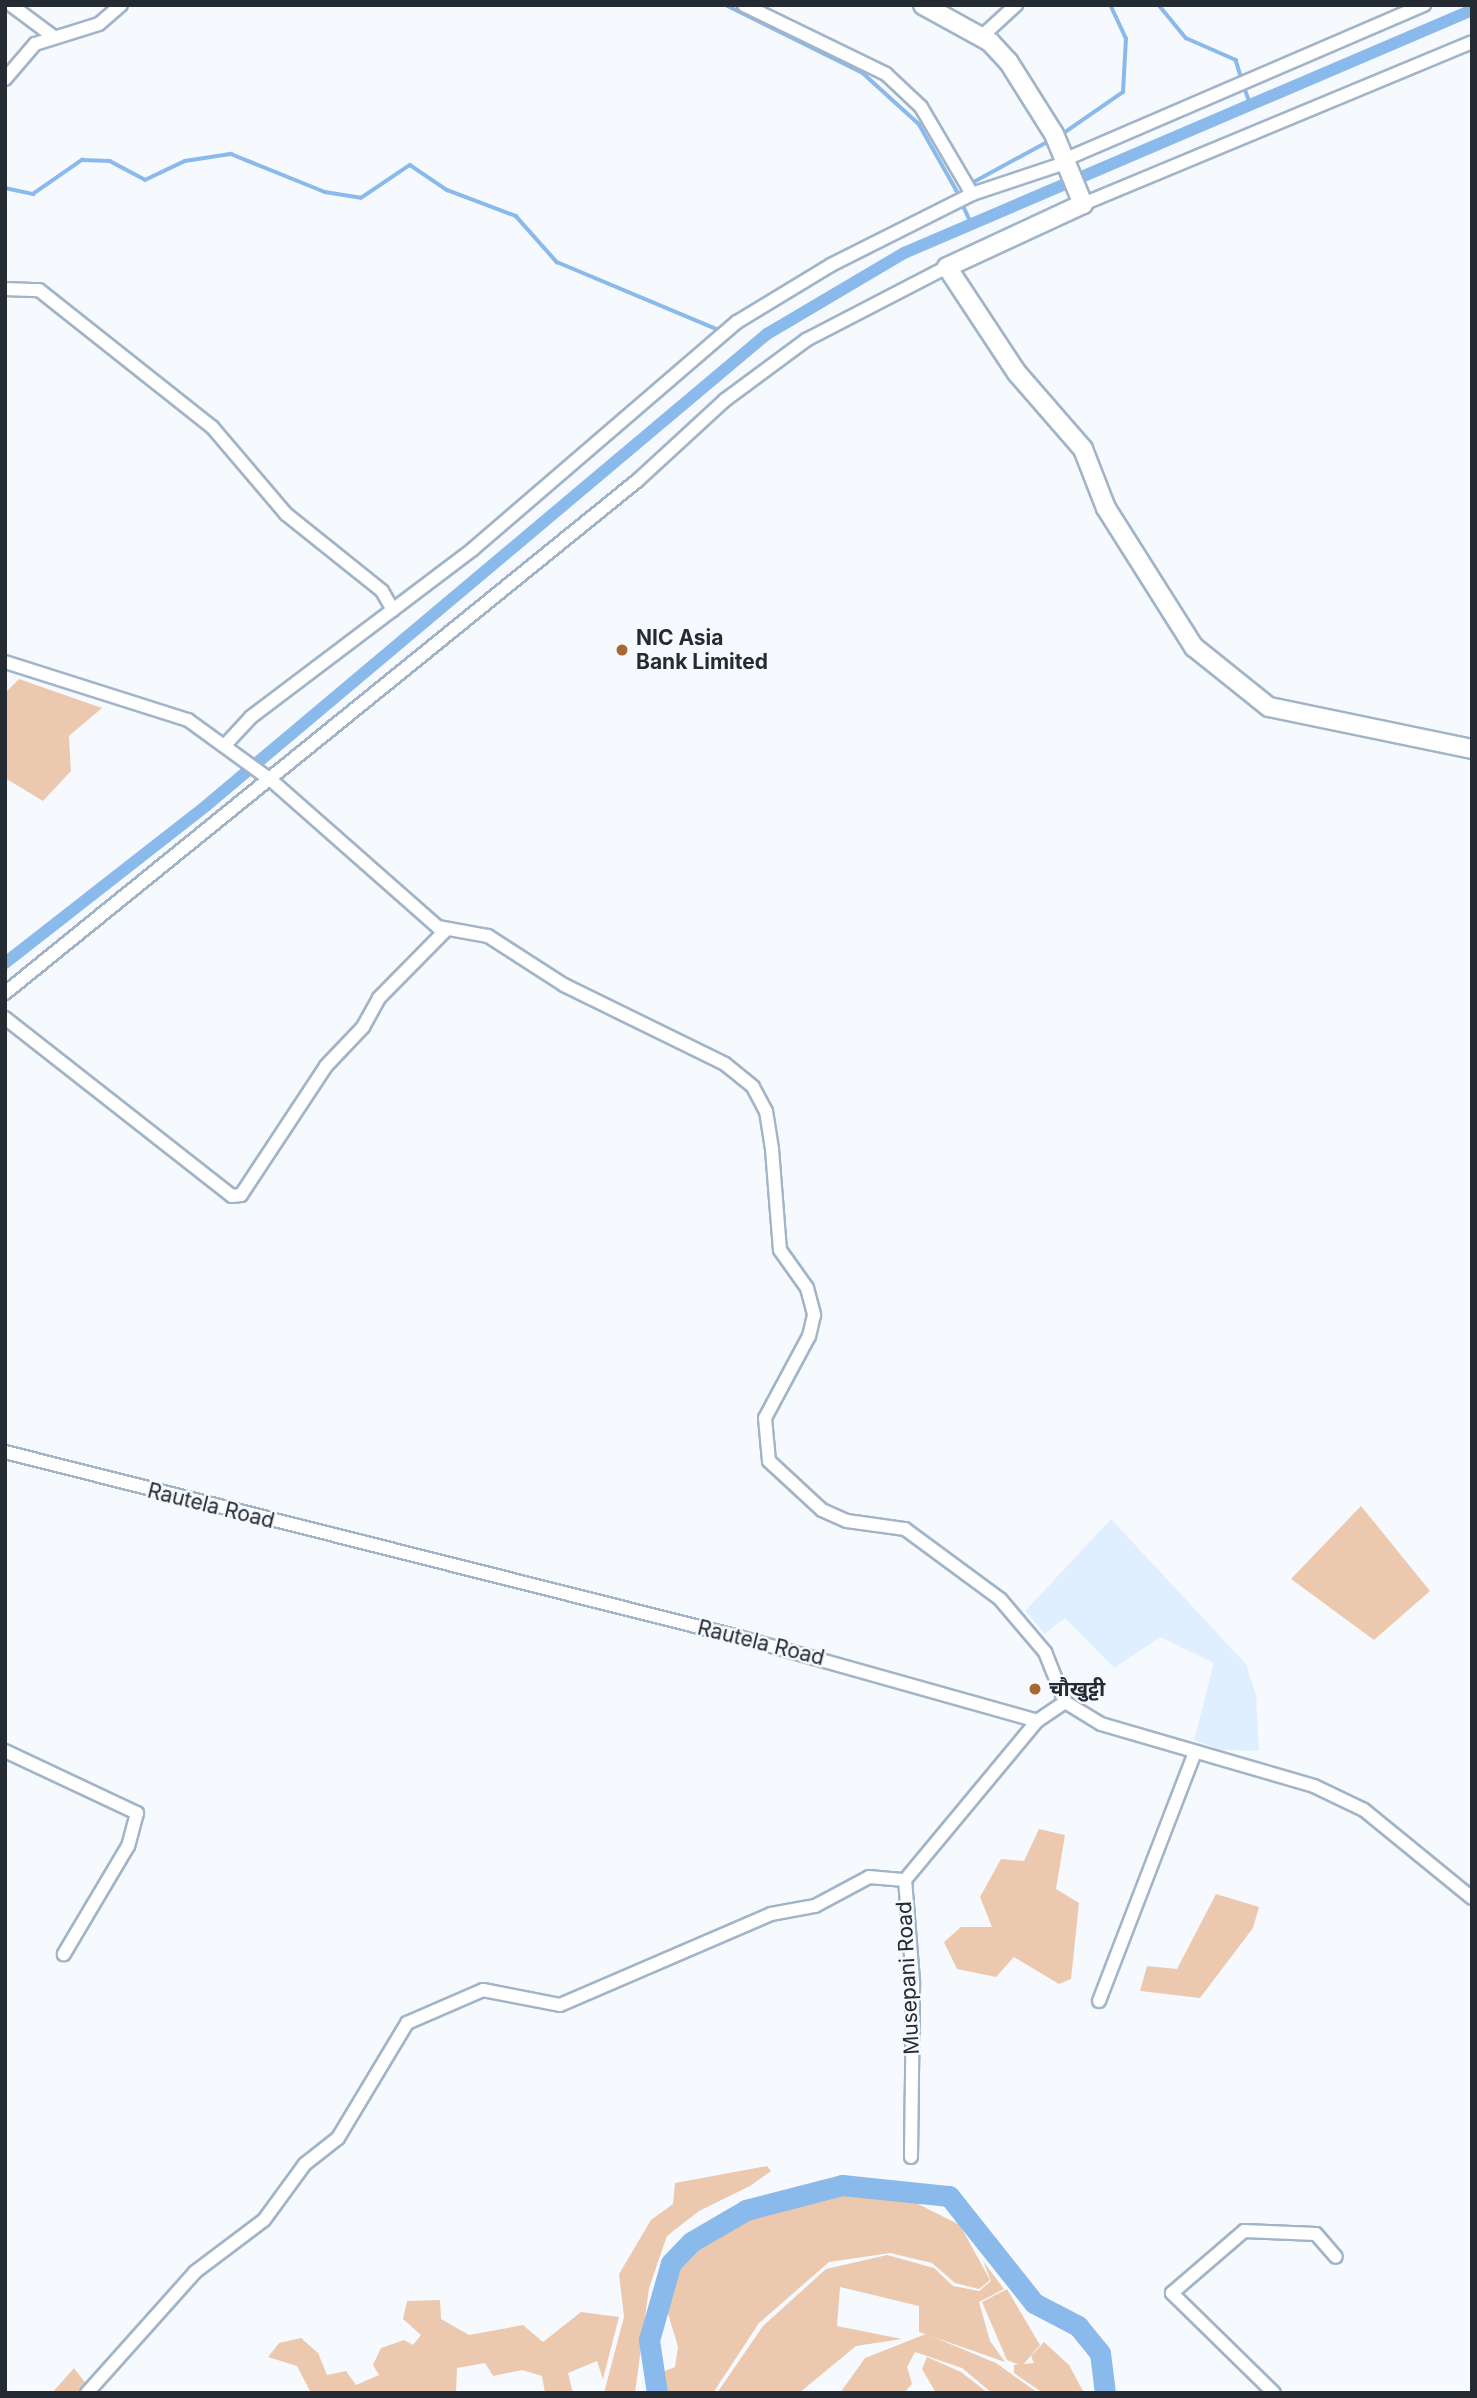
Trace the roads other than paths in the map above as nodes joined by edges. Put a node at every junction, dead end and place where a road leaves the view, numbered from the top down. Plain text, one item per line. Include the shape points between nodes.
1 (11, 5) edge
2 (121, 5) edge
3 (744, 5) edge
4 (923, 5) edge
5 (1016, 5) edge
6 (1424, 5) edge
7 (54, 37) junction
8 (980, 38) junction
9 (1472, 43) edge
10 (5, 79) edge
11 (1067, 165) junction
12 (972, 194) junction
13 (1080, 198) junction
14 (947, 267) junction
15 (5, 289) edge
16 (393, 610) junction
17 (5, 662) edge
18 (231, 748) junction
19 (1472, 748) edge
20 (271, 780) junction
21 (446, 930) junction
22 (5, 993) edge
23 (5, 1018) edge
24 (5, 1452) edge
25 (1065, 1702) junction
26 (1037, 1721) junction
27 (5, 1751) edge
28 (1195, 1752) junction
29 (905, 1880) junction
30 (1472, 1898) edge
31 (64, 1954) dead end
32 (1099, 2001) dead end
33 (911, 2157) dead end
34 (1336, 2257) dead end
35 (88, 2393) edge
36 (1274, 2393) edge

1 - 7 street
2 - 7 street via 99,24
3 - 12 street via 886,74 921,107
4 - 8 street
5 - 8 street
6 - 11 street
7 - 10 street via 35,44
8 - 11 street via 1008,61
9 - 13 street
11 - 12 street
11 - 13 street
12 - 16 street via 831,265 737,322
13 - 14 street
14 - 19 street via 1017,373 1083,449 1106,508 1194,648 1269,706
14 - 20 street via 806,341 725,400 638,480
15 - 16 street via 39,290 212,427 286,514 382,591
16 - 18 street via 251,718
17 - 18 street via 93,695 188,720
18 - 20 street via 257,774
20 - 21 street
20 - 22 street
21 - 23 street via 379,998 363,1027 326,1066 241,1195 232,1196
21 - 25 street via 488,936 564,985 725,1064 753,1087 766,1111 780,1250 807,1288 814,1315 809,1336 765,1418 769,1461 822,1510 847,1521 905,1529 1000,1599 1045,1652
24 - 26 street, Rautela Road via 942,1690
25 - 26 street
25 - 28 street via 1101,1724
26 - 29 street, Musepani Road
27 - 31 street via 137,1813 128,1846
28 - 30 street via 1314,1786 1364,1810
28 - 32 street
29 - 33 street, Musepani Road via 912,1981
29 - 35 street via 869,1877 815,1906 771,1914 560,2005 482,1990 407,2023 338,2138 305,2164 264,2220 195,2272
34 - 36 street via 1317,2234 1244,2231 1172,2293

